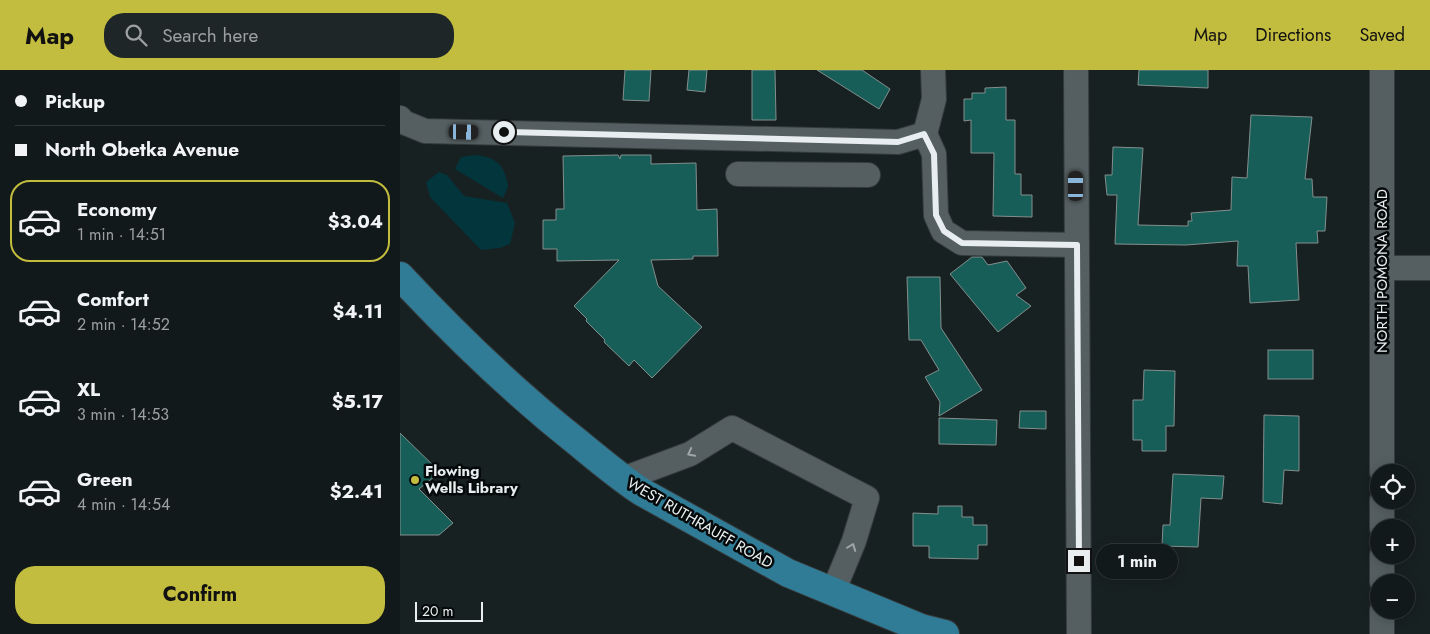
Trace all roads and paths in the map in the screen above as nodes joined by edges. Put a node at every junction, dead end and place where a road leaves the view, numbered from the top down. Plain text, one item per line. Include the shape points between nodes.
1 (933, 70) edge
2 (1076, 70) edge
3 (1382, 70) edge
4 (400, 118) edge
5 (924, 134) junction
6 (738, 174) dead end
7 (868, 175) dead end
8 (1077, 245) junction
9 (1382, 268) junction
10 (1430, 268) edge
11 (400, 276) edge
12 (1382, 464) edge
13 (623, 479) junction
14 (833, 592) junction
15 (1382, 619) edge
16 (945, 634) edge
17 (1079, 634) edge
18 (1382, 634) edge

1 - 5 street via 934,99
2 - 8 street
3 - 9 street, NORTH POMONA ROAD
4 - 5 street via 425,130 898,142
5 - 8 street via 934,154 936,215 944,231 962,243
6 - 7 street
8 - 17 street
9 - 10 street
9 - 12 street, NORTH POMONA ROAD
11 - 13 main road, WEST RUTHRAUFF ROAD via 446,325 538,411
13 - 14 main road, WEST RUTHRAUFF ROAD via 788,573
14 -> 13 street via 867,498 732,428 690,454
14 - 16 main road, WEST RUTHRAUFF ROAD via 921,628
15 - 18 street

